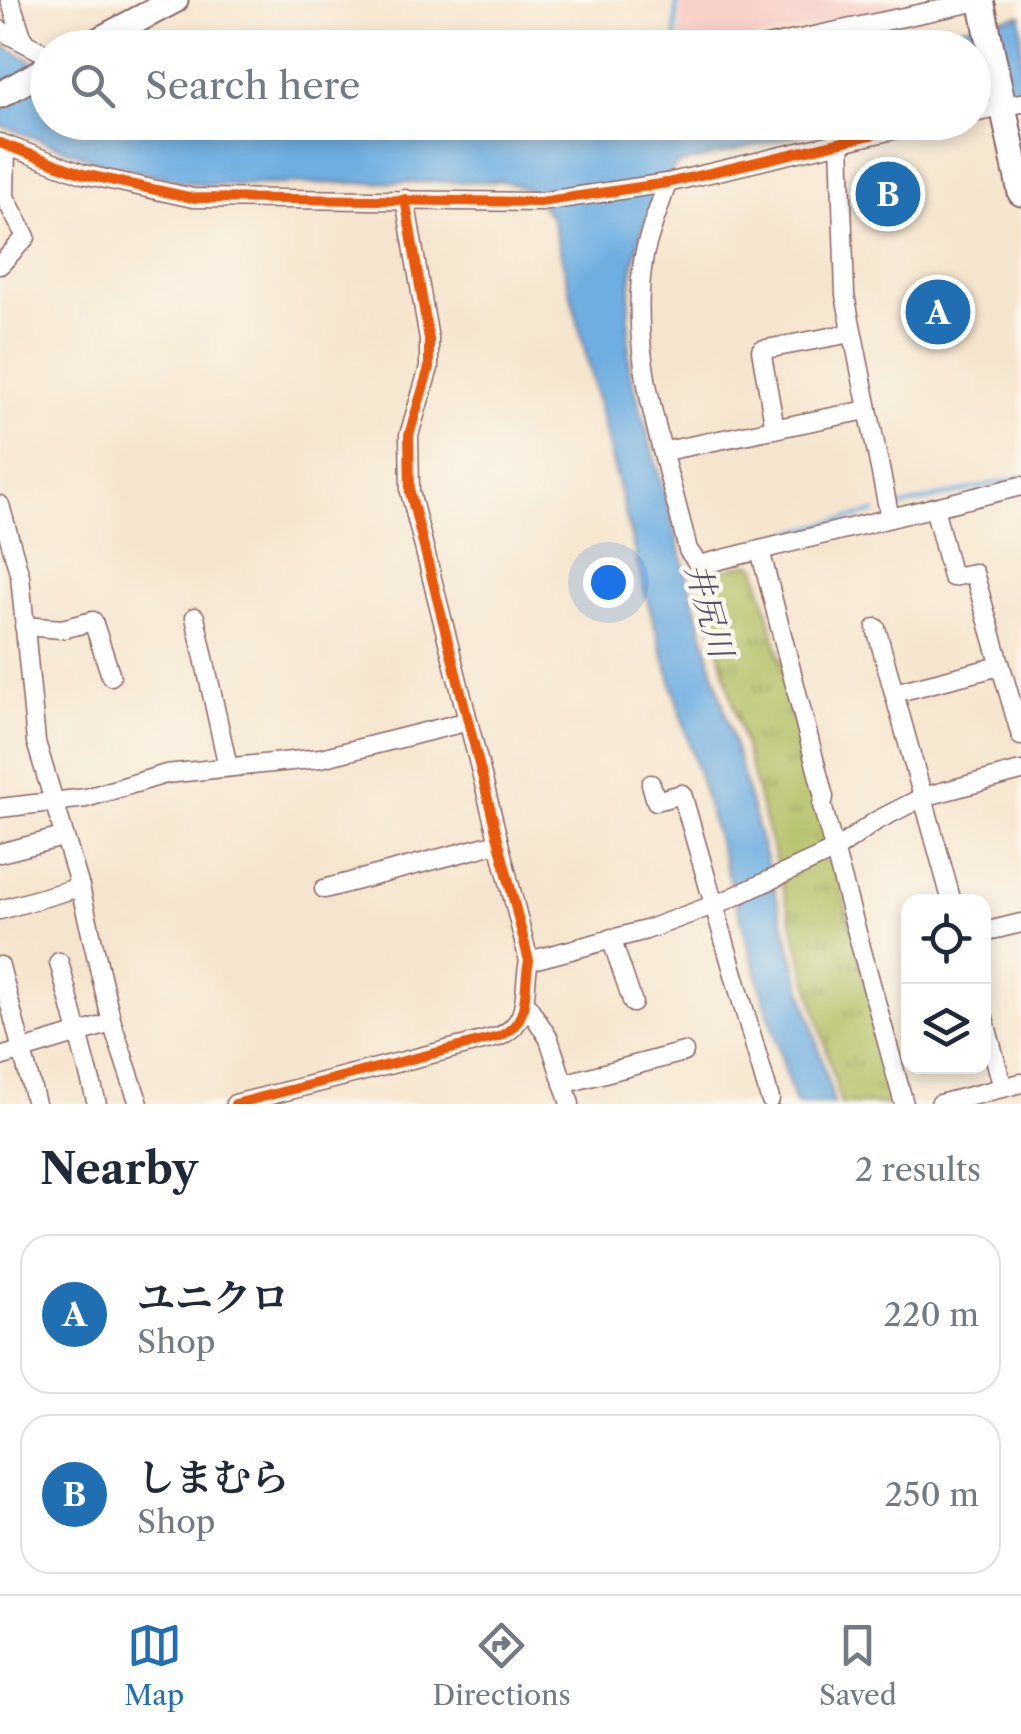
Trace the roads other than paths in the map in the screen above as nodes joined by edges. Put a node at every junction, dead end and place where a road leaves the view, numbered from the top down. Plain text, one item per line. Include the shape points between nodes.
1 (10, 0) edge
2 (175, 0) edge
3 (982, 0) edge
4 (0, 30) edge
5 (118, 30) edge
6 (841, 30) edge
7 (990, 30) edge
8 (991, 36) edge
9 (24, 42) junction
10 (30, 45) edge
11 (30, 78) edge
12 (0, 95) edge
13 (1008, 104) edge
14 (840, 140) joint
15 (3, 145) edge
16 (667, 183) junction
17 (1021, 193) edge
18 (405, 200) junction
19 (0, 265) edge
20 (852, 333) junction
21 (867, 410) junction
22 (775, 429) junction
23 (664, 451) junction
24 (1021, 486) edge
25 (0, 505) edge
26 (934, 507) junction
27 (890, 518) junction
28 (760, 550) junction
29 (196, 617) dead end
30 (24, 626) junction
31 (876, 628) dead end
32 (1000, 666) junction
33 (111, 676) dead end
34 (894, 693) junction
35 (466, 722) junction
36 (1021, 736) edge
37 (228, 766) junction
38 (1021, 771) edge
39 (651, 784) dead end
40 (923, 796) junction
41 (51, 803) junction
42 (0, 808) edge
43 (64, 837) junction
44 (498, 844) junction
45 (835, 850) junction
46 (0, 853) edge
47 (80, 888) junction
48 (324, 889) dead end
49 (950, 894) edge
50 (720, 903) junction
51 (0, 910) edge
52 (1021, 923) edge
53 (991, 930) edge
54 (612, 938) junction
55 (530, 960) junction
56 (59, 962) dead end
57 (1, 976) edge
58 (633, 1002) dead end
59 (526, 1003) junction
60 (112, 1023) junction
61 (78, 1034) junction
62 (991, 1035) edge
63 (22, 1051) junction
64 (684, 1052) dead end
65 (0, 1058) edge
66 (563, 1084) junction
67 (1012, 1085) edge
68 (770, 1099) dead end
69 (35, 1104) edge
70 (97, 1104) edge
71 (139, 1104) edge
72 (235, 1104) edge
73 (570, 1104) edge
74 (904, 1104) edge
75 (940, 1104) edge

1 - 9 street
2 - 5 highway
3 - 6 street
3 - 7 highway
4 - 9 street
8 - 13 highway
9 - 10 street
11 - 12 highway
13 - 17 highway
14 - 16 street
14 - 20 street
15 - 18 street via 83,174 193,198
15 - 19 street via 5,197 26,237
16 - 18 street via 540,202
16 - 23 street via 644,254 639,299 642,362
18 - 35 street via 429,339 429,368 406,464
20 - 21 street
20 - 22 street via 761,350
21 - 22 street
21 - 27 street
22 - 23 street
23 - 28 street via 688,550 699,564
24 - 26 street
25 - 30 street via 20,576
26 - 27 street
26 - 32 street via 952,577 974,573
27 - 28 street
28 - 45 street
29 - 37 street
30 - 33 street via 62,629 94,621
30 - 41 street via 36,742
31 - 34 street
32 - 34 street
32 - 36 street
34 - 40 street
35 - 37 street via 321,758
35 - 44 street
37 - 41 street via 144,778
38 - 40 street
39 - 50 street via 656,801 682,794
40 - 45 street
40 - 49 street
41 - 42 street
41 - 43 street
43 - 46 street
43 - 47 street
44 - 48 street
44 - 55 street
45 - 50 street
45 - 74 street
47 - 51 street
47 - 60 street
50 - 54 street
50 - 68 street
52 - 53 street
54 - 55 street
54 - 58 street
55 - 59 street
56 - 61 street
57 - 63 street
59 - 66 street via 550,1039
59 - 72 street via 517,1024 498,1037
60 - 61 street
60 - 71 street
61 - 63 street
61 - 70 street
62 - 67 street
63 - 65 street
63 - 69 street
64 - 66 street
66 - 73 street
67 - 75 street

